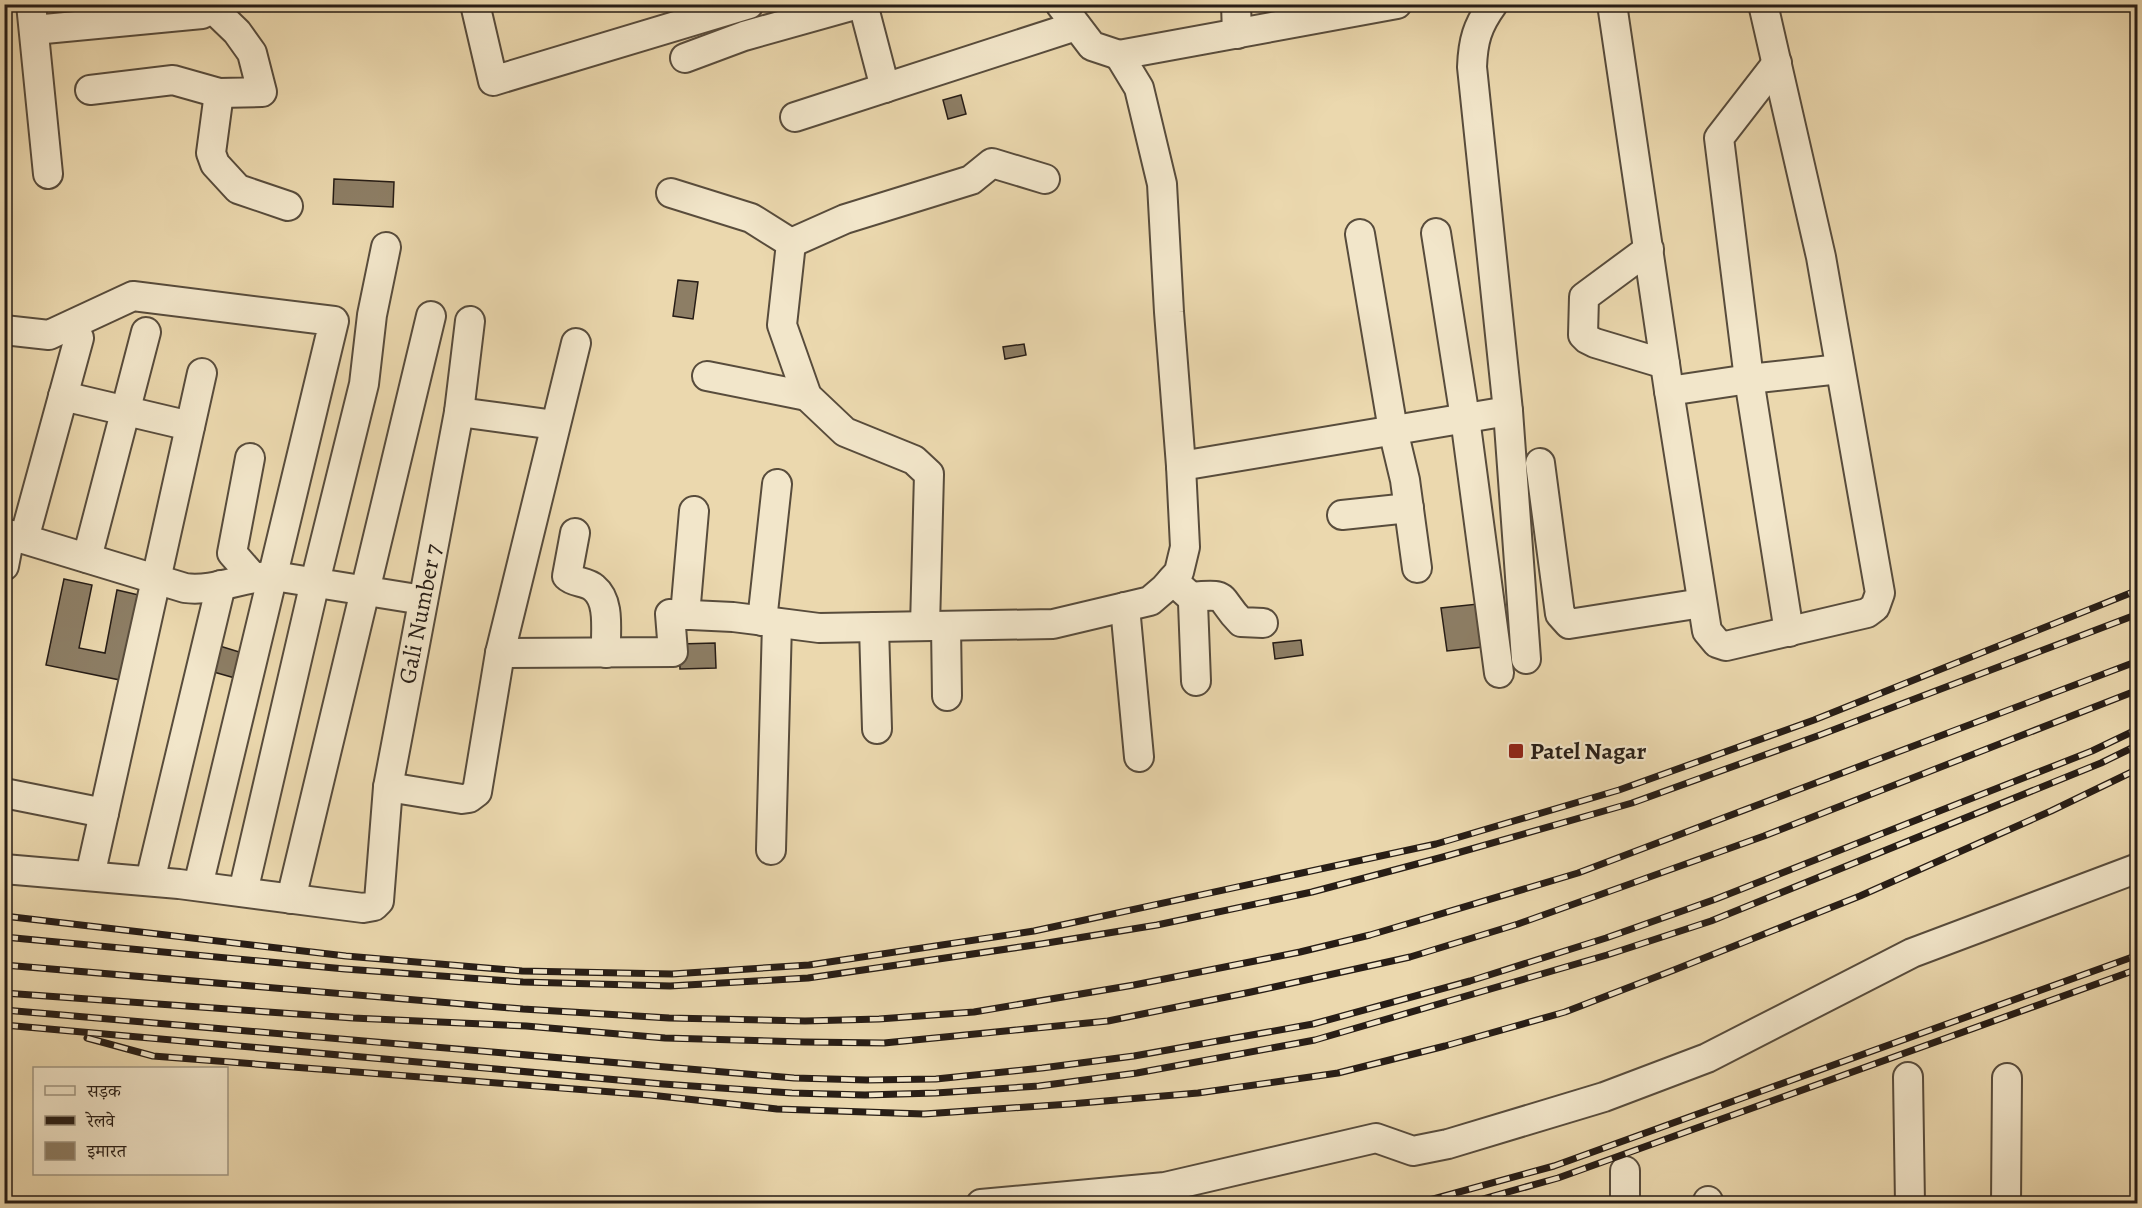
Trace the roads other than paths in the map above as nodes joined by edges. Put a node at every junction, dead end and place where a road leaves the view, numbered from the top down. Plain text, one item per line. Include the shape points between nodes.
1 (475, 4) edge
2 (749, 4) edge
3 (858, 4) edge
4 (863, 4) edge
5 (1236, 4) edge
6 (1397, 4) edge
7 (1493, 4) edge
8 (1612, 4) edge
9 (1763, 4) edge
10 (210, 5) edge
11 (1068, 15) edge
12 (32, 17) edge
13 (1237, 34) junction
14 (1119, 55) junction
15 (685, 58) dead end
16 (1777, 63) junction
17 (885, 88) junction
18 (90, 90) dead end
19 (219, 93) junction
20 (795, 117) dead end
21 (48, 174) dead end
22 (1045, 179) dead end
23 (671, 193) dead end
24 (288, 206) dead end
25 (1436, 233) dead end
26 (1360, 234) dead end
27 (791, 243) junction
28 (386, 247) dead end
29 (1649, 249) junction
30 (431, 316) dead end
31 (470, 321) dead end
32 (4, 330) edge
33 (146, 332) dead end
34 (79, 338) dead end
35 (576, 343) dead end
36 (1840, 369) junction
37 (202, 373) dead end
38 (707, 376) dead end
39 (1667, 377) junction
40 (1749, 379) junction
41 (63, 396) junction
42 (807, 396) junction
43 (125, 410) junction
44 (1508, 411) junction
45 (459, 412) junction
46 (1465, 418) junction
47 (555, 424) junction
48 (190, 426) junction
49 (1393, 430) junction
50 (250, 458) dead end
51 (1540, 463) dead end
52 (1181, 466) junction
53 (777, 484) dead end
54 (1409, 508) junction
55 (694, 511) dead end
56 (1342, 515) dead end
57 (574, 532) dead end
58 (13, 535) edge
59 (87, 558) junction
60 (4, 566) edge
61 (1417, 568) dead end
62 (264, 576) junction
63 (156, 579) junction
64 (315, 582) junction
65 (221, 585) junction
66 (1182, 588) junction
67 (365, 591) junction
68 (423, 600) junction
69 (1702, 603) junction
70 (1125, 607) junction
71 (685, 615) junction
72 (770, 622) junction
73 (1263, 623) dead end
74 (935, 626) junction
75 (874, 627) junction
76 (1789, 632) junction
77 (500, 653) junction
78 (606, 653) junction
79 (1526, 659) dead end
80 (1499, 674) dead end
81 (1196, 681) dead end
82 (947, 696) dead end
83 (877, 729) dead end
84 (1139, 757) dead end
85 (388, 787) junction
86 (4, 793) edge
87 (104, 813) junction
88 (771, 850) dead end
89 (2138, 868) edge
90 (4, 869) edge
91 (90, 876) junction
92 (150, 881) junction
93 (198, 886) junction
94 (243, 892) junction
95 (291, 899) junction
96 (1908, 1077) dead end
97 (2007, 1078) dead end
98 (1625, 1171) dead end
99 (981, 1203) edge
100 (1626, 1203) edge
101 (1910, 1203) edge
102 (2006, 1203) edge

1 - 2 street via 493,81
3 - 15 street via 744,36
4 - 17 street
5 - 13 street
6 - 13 street
7 - 44 street via 1480,22 1472,68
8 - 29 street
9 - 16 street
10 - 12 street via 202,14
10 - 19 street via 252,53 262,92
11 - 14 street via 1092,46
11 - 17 street
12 - 21 street
13 - 14 street
14 - 52 street via 1139,88 1162,184
16 - 36 street via 1821,257
16 - 40 street via 1719,138
17 - 20 street
18 - 19 street via 173,80
19 - 24 street via 212,153 215,164 238,189
22 - 27 street via 992,164 971,180 844,219
23 - 27 street via 750,218
25 - 46 street
26 - 49 street
27 - 42 street via 782,325
28 - 64 street via 372,315 364,384
29 - 39 street
29 - 39 street via 1584,297 1583,335
30 - 67 street
31 - 45 street, Gali Number 7
32 - 62 street via 49,335 133,296 334,321
33 - 43 street
34 - 41 street
35 - 47 street
36 - 40 street
36 - 76 street via 1880,593 1868,613
37 - 48 street
38 - 42 street
39 - 40 street
39 - 69 street
40 - 76 street
41 - 43 street
41 - 58 street
42 - 74 street via 845,432 914,460 929,474
43 - 48 street
43 - 59 street
44 - 46 street
44 - 79 street
45 - 47 street
45 - 68 street, Gali Number 7
46 - 49 street
46 - 80 street
47 - 77 street
48 - 63 street
49 - 52 street
49 - 54 street
50 - 62 street via 232,553
51 - 69 street via 1560,614 1569,624
52 - 66 street via 1185,547 1179,572
53 - 72 street
54 - 56 street
54 - 61 street
55 - 71 street
57 - 78 street via 567,576 592,586 604,601
58 - 59 street
58 - 60 street
59 - 63 street
62 - 64 street
62 - 65 street
62 - 93 street
63 - 65 street via 194,589
63 - 87 street
64 - 67 street
64 - 94 street
65 - 92 street
66 - 70 street
66 - 73 street via 1216,594 1241,622
66 - 81 street via 1193,603
67 - 68 street
67 - 95 street
68 - 85 street, Gali Number 7
69 - 76 street via 1707,631 1717,643 1726,646
70 - 74 street via 1053,624
70 - 84 street
71 - 72 street
71 - 78 street via 670,614 672,652
72 - 75 street via 819,628
72 - 88 street
74 - 75 street
74 - 82 street
75 - 83 street
77 - 78 street
77 - 85 street via 474,796 462,799
85 - 95 street, Gali Number 7 via 379,901 363,908
86 - 87 street
87 - 91 street
89 - 99 street via 1912,953 1707,1058 1604,1096 1448,1144 1413,1150 1376,1138 1166,1187
90 - 91 street
91 - 92 street
92 - 93 street
93 - 94 street
94 - 95 street
96 - 101 street
97 - 102 street
98 - 100 street

